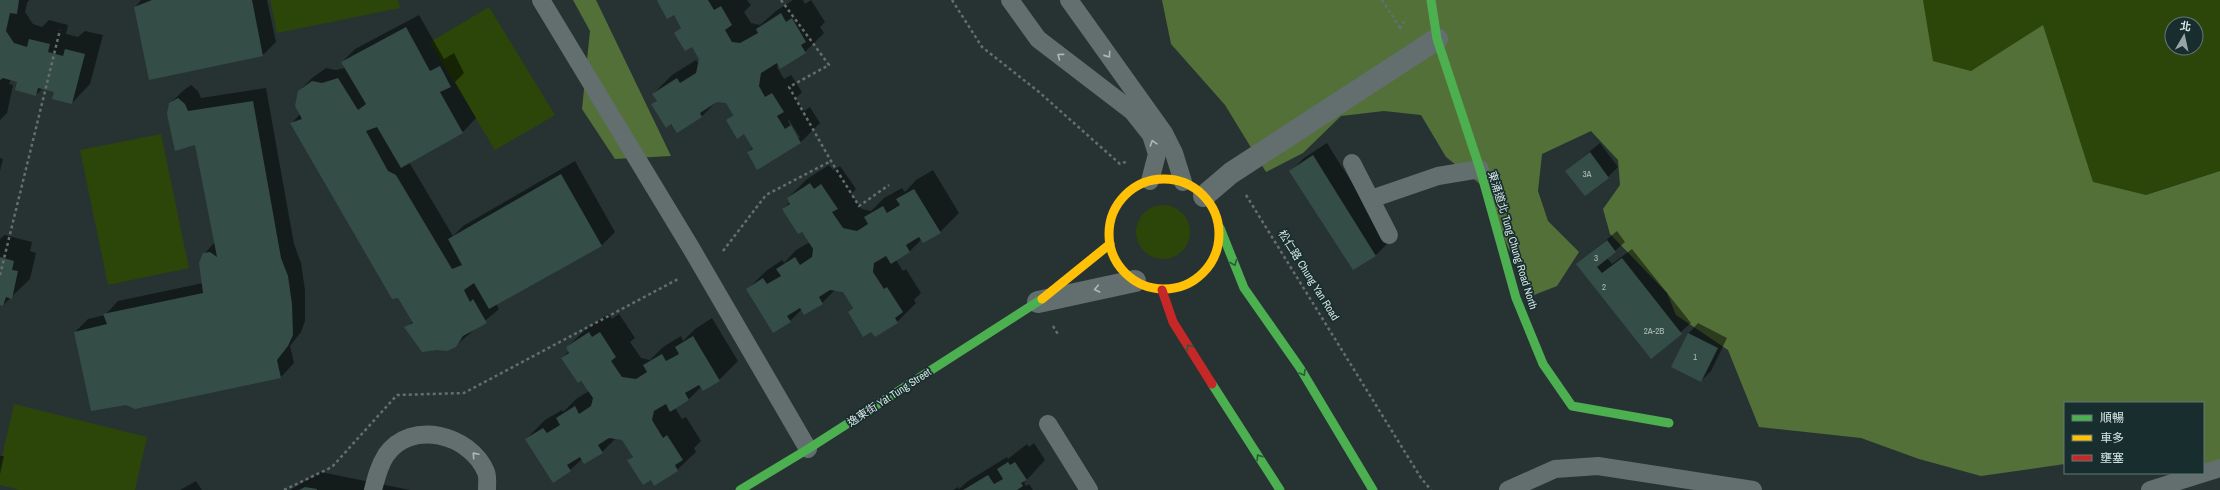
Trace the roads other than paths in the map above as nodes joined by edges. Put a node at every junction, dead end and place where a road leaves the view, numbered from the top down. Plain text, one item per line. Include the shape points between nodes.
1 (541, 0) edge
2 (1010, 0) edge
3 (1069, 0) edge
4 (1431, 0) edge
5 (1437, 39) junction
6 (1352, 163) dead end
7 (1480, 169) junction
8 (1150, 181) junction
9 (1183, 182) junction
10 (1204, 196) junction
11 (1371, 199) junction
12 (1220, 227) junction
13 (1389, 235) dead end
14 (1110, 244) junction
15 (1135, 281) junction
16 (1162, 290) junction
17 (1038, 302) junction
18 (1669, 423) dead end
19 (1048, 424) dead end
20 (808, 449) junction
21 (2220, 468) edge
22 (2204, 473) edge
23 (2201, 474) edge
24 (373, 490) edge
25 (487, 490) edge
26 (740, 490) edge
27 (1089, 490) edge
28 (1280, 490) edge
29 (1373, 490) edge
30 (1508, 490) edge
31 (1753, 490) edge
32 (2150, 490) edge

1 - 20 lane
8 -> 2 lane via 1157,154 1151,135 1132,112 1038,39
3 -> 9 lane via 1164,133 1174,153
4 - 5 street, 東涌道北 Tung Chung Road North
5 - 7 street, 東涌道北 Tung Chung Road North
5 - 10 street via 1231,173
6 - 11 lane
7 - 11 lane via 1438,176
7 - 18 street, 東涌道北 Tung Chung Road North via 1516,298 1543,364 1572,406
8 - 9 street via 1167,179
8 - 14 street via 1135,187 1122,198 1111,222
9 - 10 street
10 - 12 street
11 - 13 lane
12 - 16 street via 1219,246 1211,264 1198,279 1181,287
12 -> 29 street via 1244,288 1300,368
14 - 15 street via 1115,259 1124,272
14 - 17 street, 逸東街 Yat Tung Street
15 - 16 street
15 -> 17 street, 逸東街 Yat Tung Street
28 -> 16 street via 1173,322
17 - 20 street, 逸東街 Yat Tung Street
19 - 27 lane
20 - 26 street, 逸東街 Yat Tung Street
21 - 22 lane
23 - 32 lane
25 -> 24 lane via 487,473 476,454 462,443 443,436 423,435 403,441 387,454
30 - 31 lane via 1555,469 1598,466

